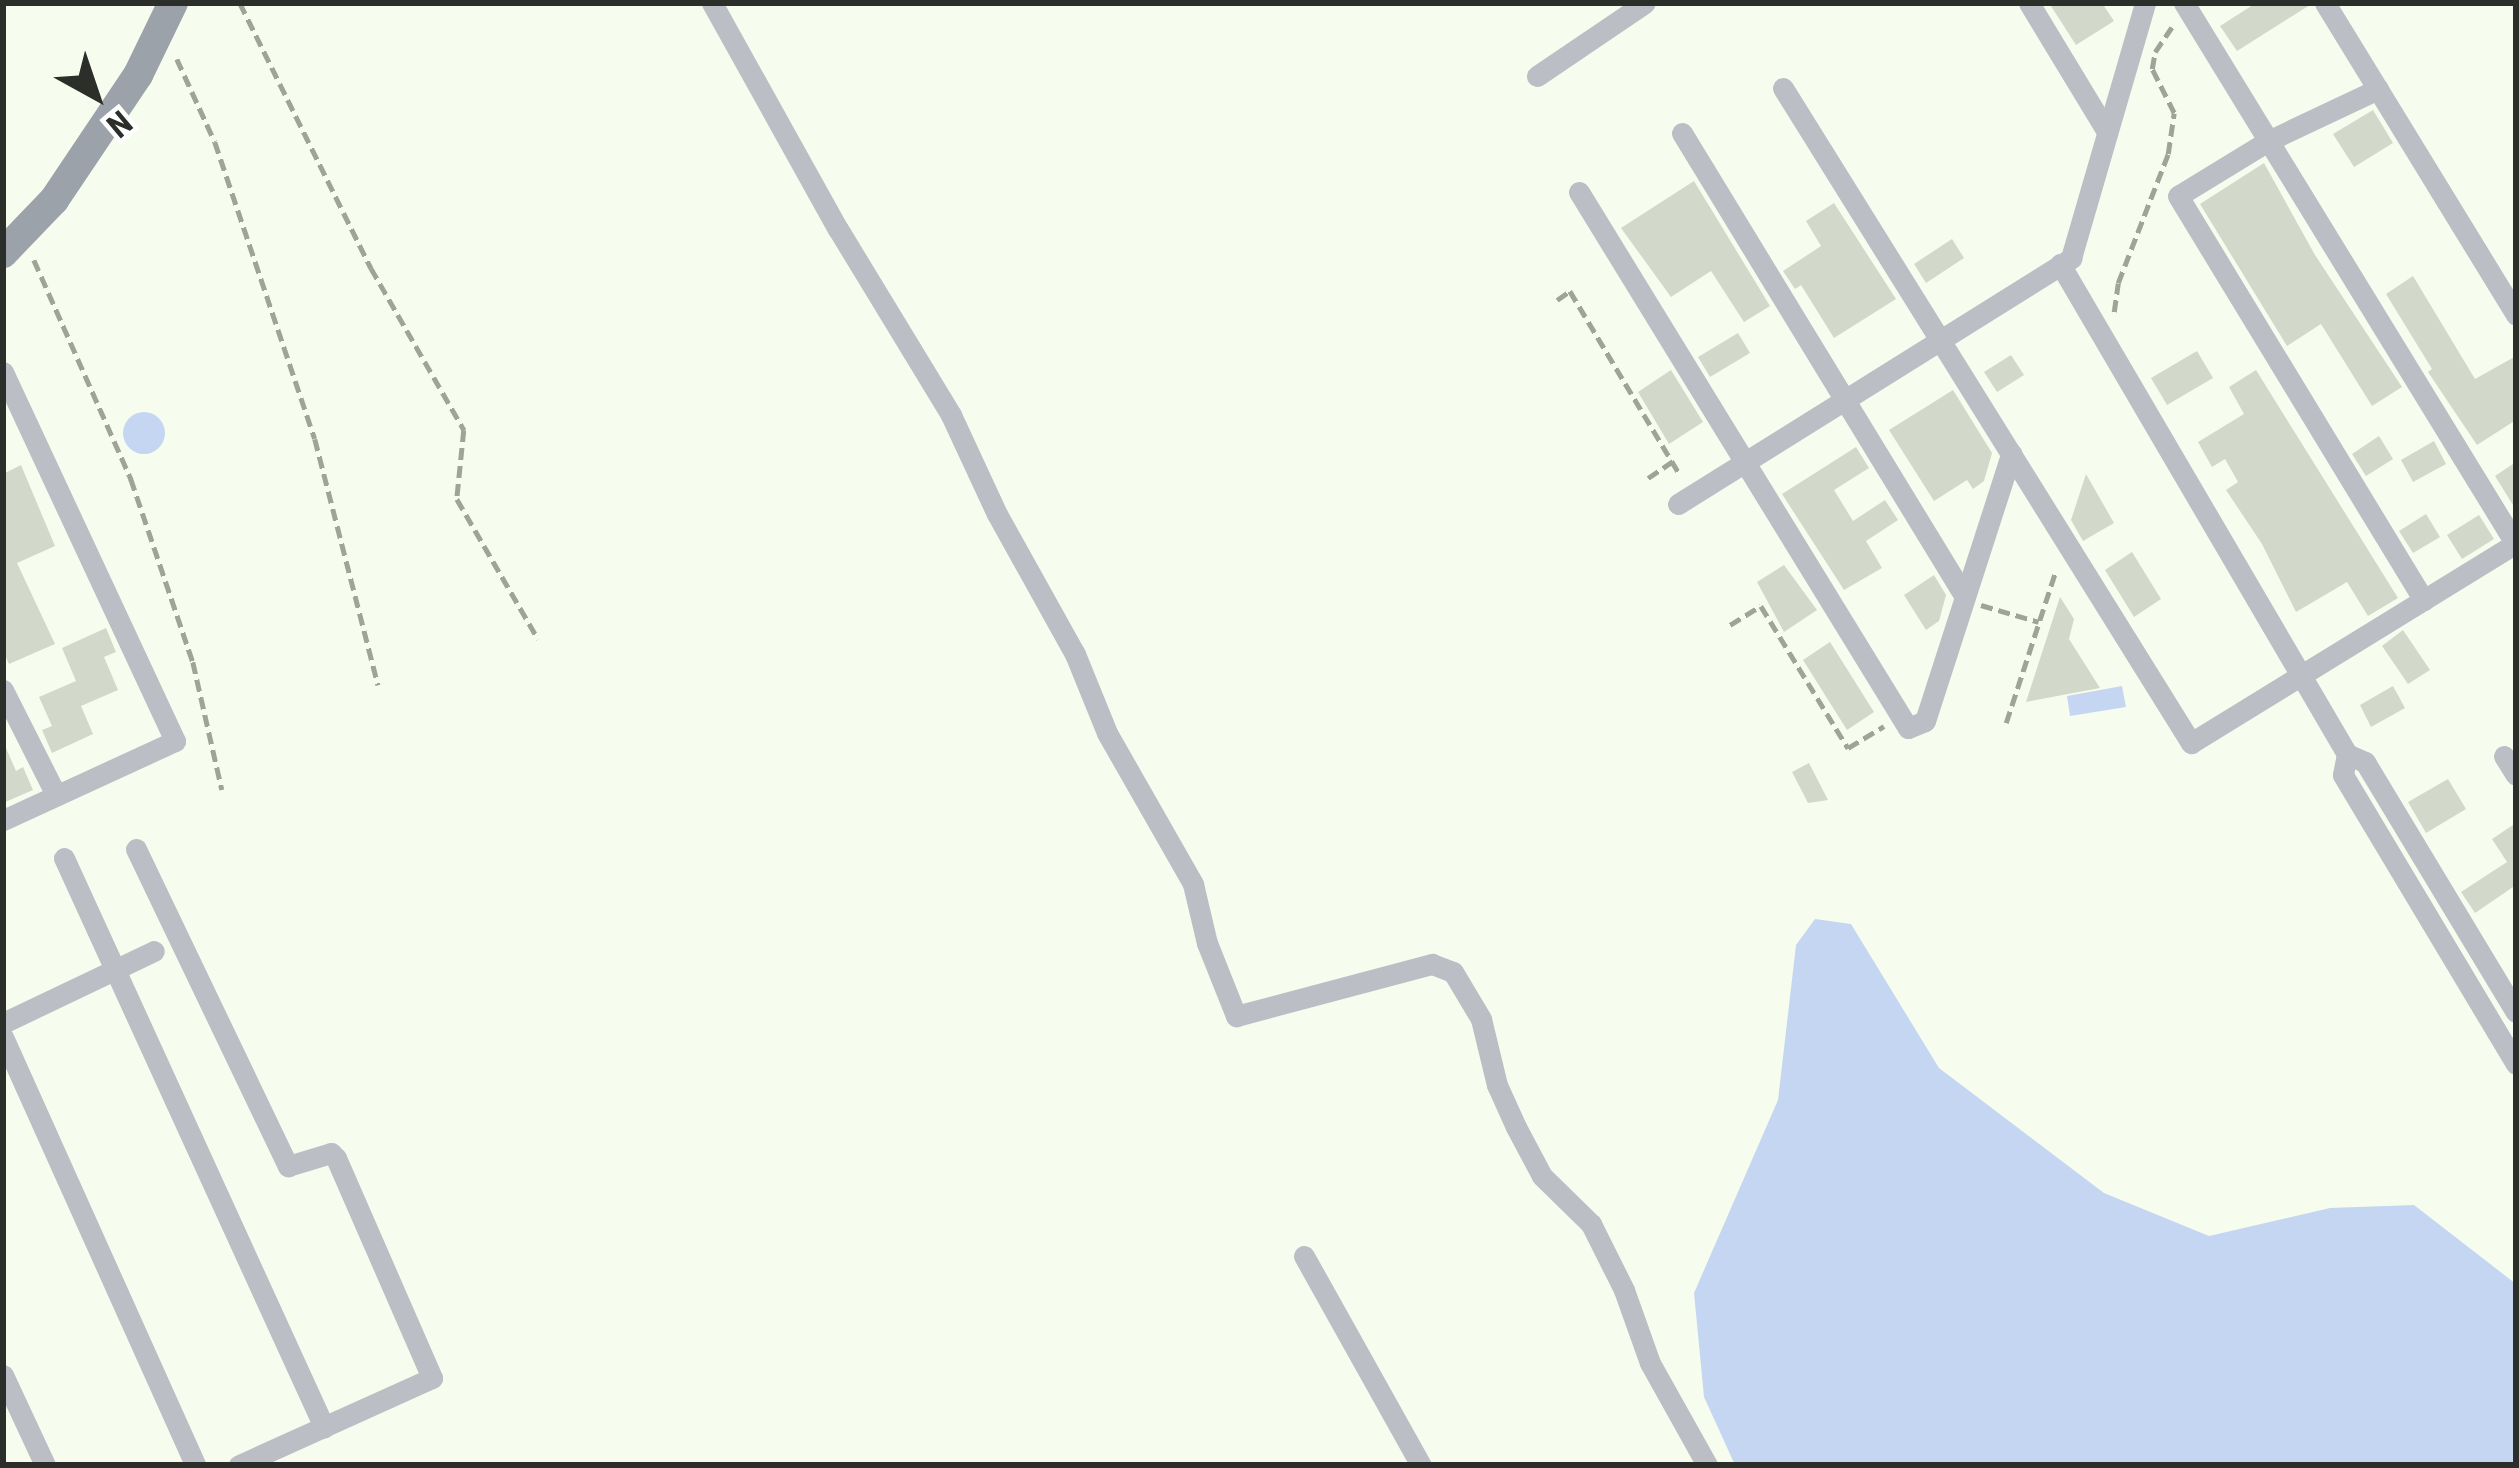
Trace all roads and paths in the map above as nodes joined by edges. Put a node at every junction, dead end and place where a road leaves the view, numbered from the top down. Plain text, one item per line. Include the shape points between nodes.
1 (173, 3) edge
2 (239, 3) edge
3 (712, 3) edge
4 (1645, 3) edge
5 (2029, 3) edge
6 (2145, 3) edge
7 (2326, 3) edge
8 (2188, 10) edge
9 (156, 38) junction
10 (1537, 76) dead end
11 (1783, 88) dead end
12 (2378, 89) junction
13 (2107, 132) junction
14 (1682, 133) dead end
15 (2268, 141) junction
16 (1580, 192) dead end
17 (10, 245) edge
18 (2060, 264) junction
19 (1558, 300) dead end
20 (2516, 315) edge
21 (2096, 325) junction
22 (1940, 340) junction
23 (3, 372) edge
24 (1843, 401) junction
25 (2011, 454) junction
26 (1673, 461) junction
27 (1744, 463) junction
28 (1679, 472) dead end
29 (1648, 478) dead end
30 (1678, 504) dead end
31 (2065, 542) junction
32 (2516, 543) edge
33 (1965, 598) junction
34 (2424, 600) junction
35 (2039, 622) junction
36 (1730, 625) dead end
37 (538, 639) dead end
38 (2302, 675) junction
39 (378, 685) dead end
40 (3, 690) edge
41 (1899, 717) junction
42 (2006, 723) dead end
43 (2347, 754) junction
44 (222, 790) dead end
45 (56, 795) junction
46 (3, 820) edge
47 (136, 849) dead end
48 (64, 858) dead end
49 (154, 950) dead end
50 (116, 971) junction
51 (2516, 1012) edge
52 (3, 1023) edge
53 (3, 1036) edge
54 (2516, 1064) edge
55 (1304, 1256) dead end
56 (3, 1375) edge
57 (324, 1426) junction
58 (45, 1465) edge
59 (195, 1465) edge
60 (239, 1465) edge
61 (1421, 1465) edge
62 (1707, 1465) edge

1 - 9 street
2 - 37 path via 371,268 464,430 458,499
3 - 62 street via 951,415 1075,654 1107,733 1193,884 1236,1016 1432,964 1453,972 1481,1019 1516,1127 1542,1176 1591,1224 1650,1363
4 - 10 street
5 - 13 street
6 - 13 street
7 - 12 street
8 - 15 street
8 - 21 path via 2155,52 2152,69 2174,112 2168,154 2113,313
9 - 17 street via 54,200
9 - 39 path via 184,67 215,142 315,439
11 - 22 street
12 - 15 street
12 - 20 street
13 - 18 street via 2071,258
14 - 24 street
15 - 32 street
15 - 34 street via 2178,196
16 - 27 street
17 - 44 path via 38,265 131,478 193,662
18 - 21 street
18 - 22 street
19 - 26 path via 1570,291
21 - 38 street
22 - 24 street
22 - 25 street
23 - 45 street via 175,741
24 - 27 street
24 - 33 street
25 - 31 street
25 - 33 street
26 - 28 path
26 - 29 path
27 - 30 street
27 - 41 street
31 - 35 path
31 - 38 street via 2191,743
32 - 34 street
33 - 35 path
33 - 41 street via 1924,721 1908,728
34 - 38 street
35 - 42 path
36 - 41 path via 1761,606 1848,748
38 - 43 street
40 - 45 street
43 - 51 street via 2365,763
43 - 54 street via 2343,775
45 - 46 street
47 - 57 street via 281,1155 295,1168 336,1158 432,1378
48 - 50 street
49 - 50 street
50 - 52 street
50 - 57 street
53 - 59 street
55 - 61 street
56 - 58 street
57 - 60 street

